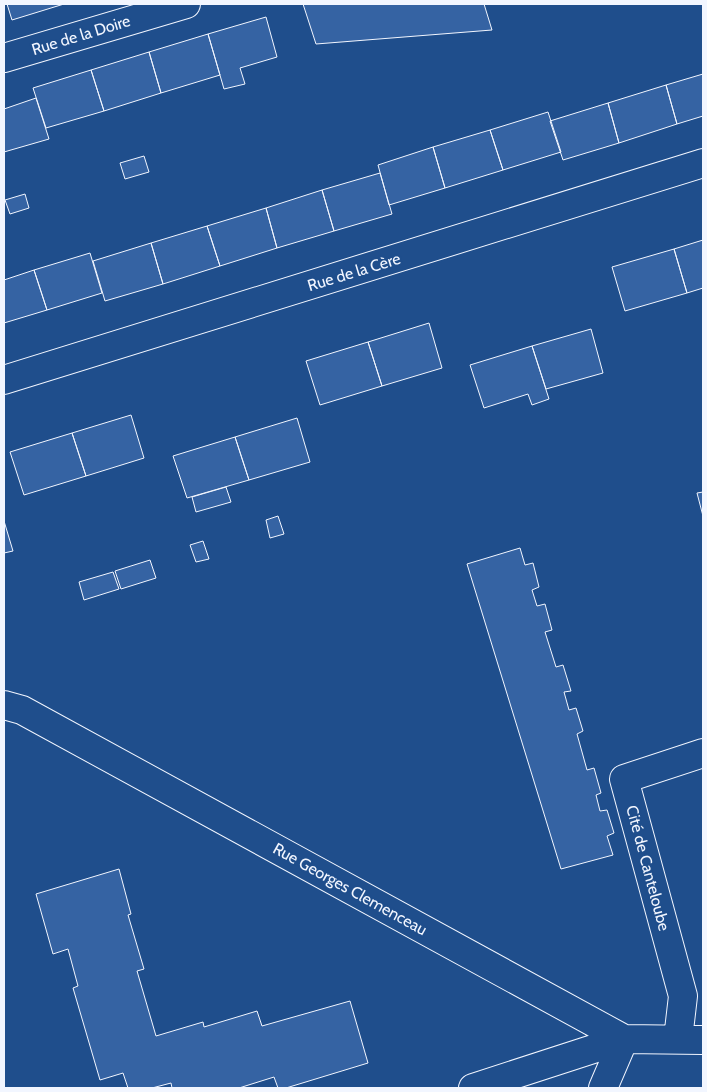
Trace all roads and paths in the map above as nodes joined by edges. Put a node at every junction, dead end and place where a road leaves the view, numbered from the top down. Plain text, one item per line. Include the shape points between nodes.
1 (186, 4) edge
2 (4, 58) edge
3 (703, 163) edge
4 (4, 380) edge
5 (4, 705) edge
6 (703, 753) edge
7 (624, 1039) junction
8 (691, 1039) edge
9 (473, 1088) edge
10 (602, 1088) edge

1 - 2 street, Rue de la Doire
3 - 4 street, Rue de la Cère
5 - 7 street, Rue Georges Clemenceau via 22,710
6 - 8 street, Cité de Canteloube via 624,778 683,996
7 - 8 street, Rue Georges Clemenceau
7 - 9 street
7 - 10 street

